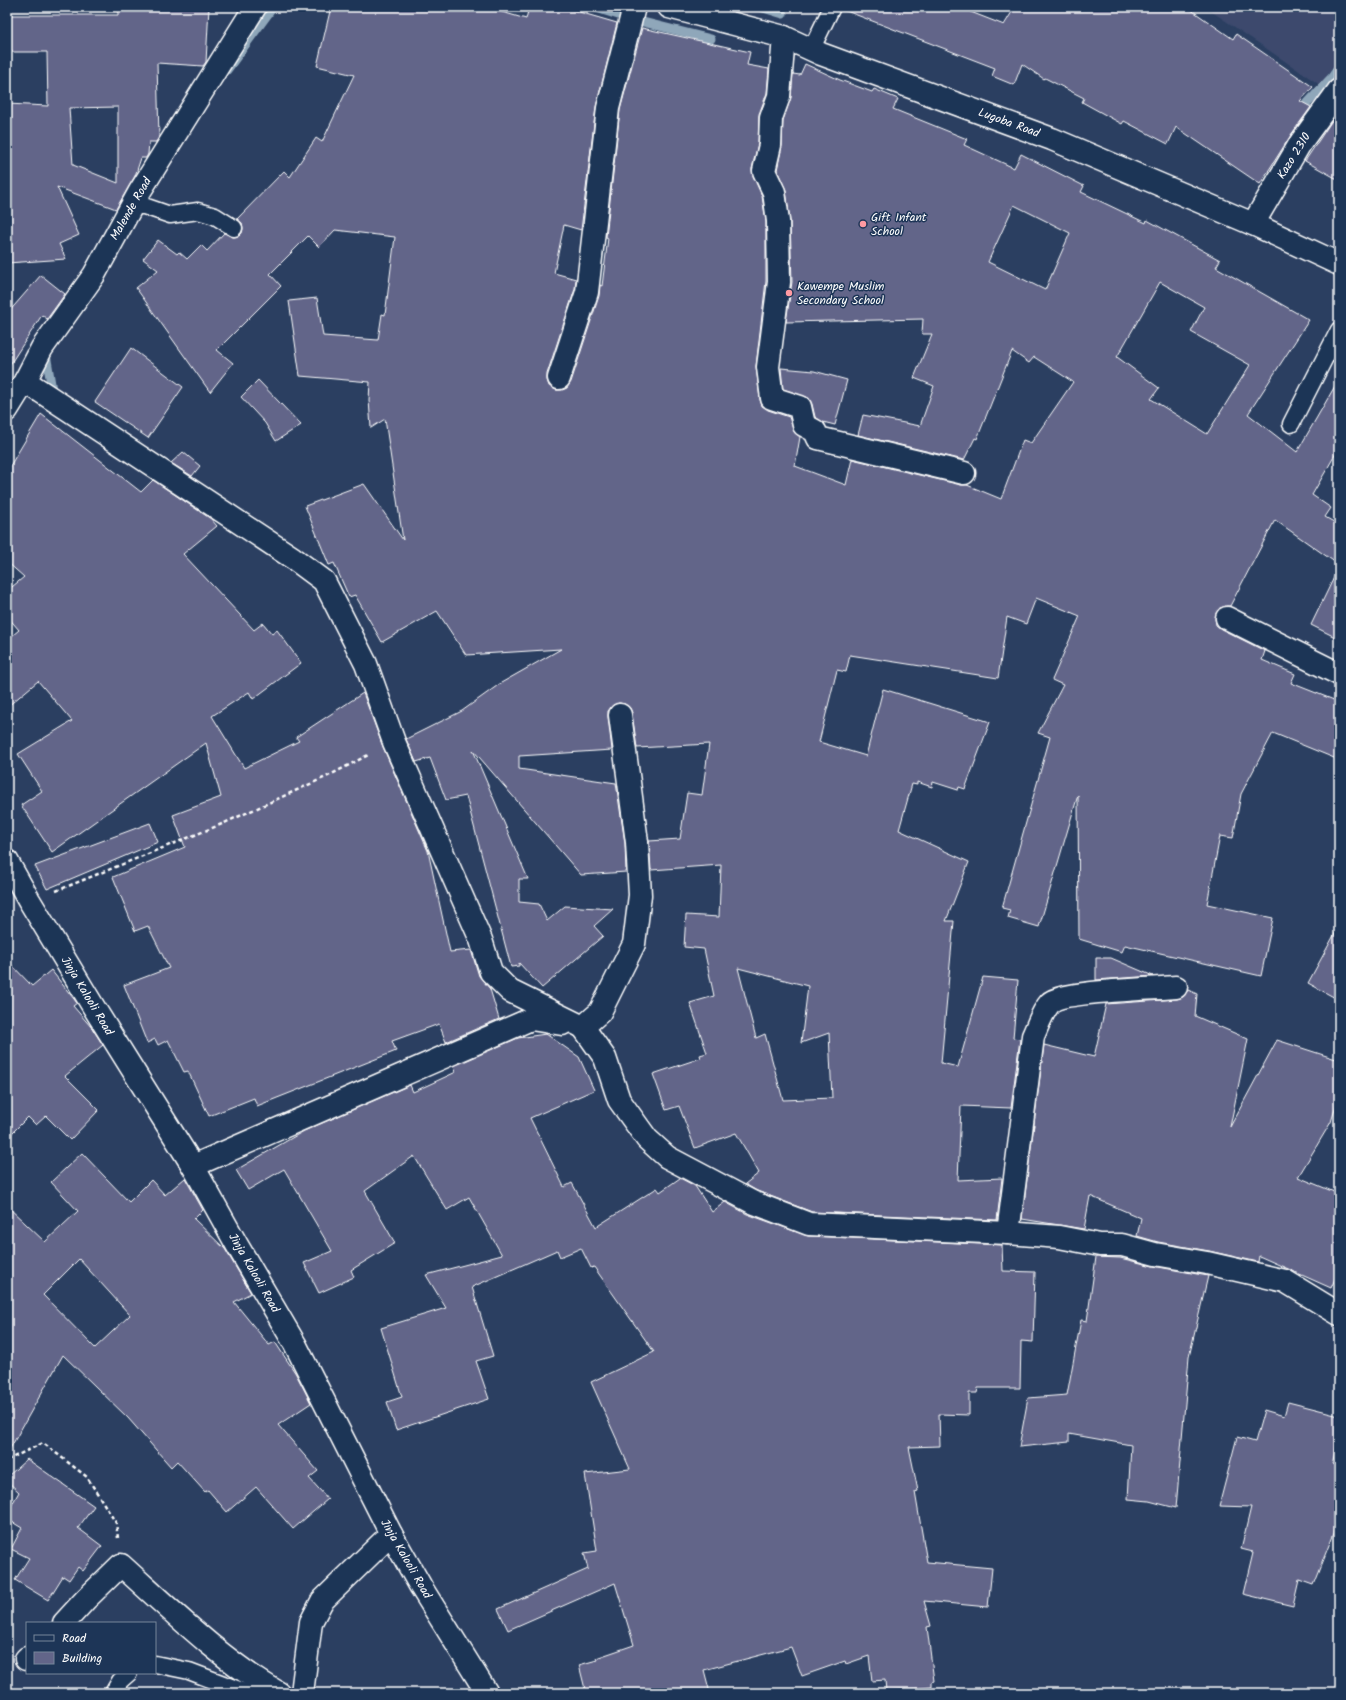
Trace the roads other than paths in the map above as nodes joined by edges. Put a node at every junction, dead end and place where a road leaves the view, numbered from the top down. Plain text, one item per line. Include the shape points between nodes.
1 (255, 7) edge
2 (634, 7) edge
3 (669, 7) edge
4 (832, 7) edge
5 (784, 37) junction
6 (811, 50) junction
7 (1339, 90) edge
8 (132, 206) junction
9 (1253, 224) junction
10 (234, 228) dead end
11 (1339, 264) edge
12 (1339, 330) edge
13 (559, 378) dead end
14 (26, 381) junction
15 (7, 410) edge
16 (1291, 424) dead end
17 (964, 473) dead end
18 (1227, 618) dead end
19 (1339, 674) edge
20 (620, 715) dead end
21 (7, 861) edge
22 (1176, 987) dead end
23 (583, 1027) junction
24 (193, 1166) junction
25 (1008, 1234) junction
26 (1339, 1314) edge
27 (390, 1534) junction
28 (65, 1622) edge
29 (156, 1664) edge
30 (128, 1674) edge
31 (113, 1693) edge
32 (247, 1693) edge
33 (276, 1693) edge
34 (302, 1693) edge
35 (487, 1693) edge

1 - 8 street, Malende Road
2 - 13 street via 608,108 587,292
3 - 5 street, Lugoba Road
4 - 6 lane
5 - 6 street, Lugoba Road
5 - 17 street via 779,96 772,118 770,145 764,171 774,192 778,221 779,282 768,367 772,398 800,407 804,425 815,431 818,438
6 - 9 street, Lugoba Road via 1052,139
7 - 9 street, Kazo 2310 via 1301,142
8 - 10 lane via 144,206 170,215 198,211 215,216
8 - 14 street, Malende Road via 94,275 42,348
9 - 11 street, Lugoba Road
12 - 16 lane
14 - 15 street, Malende Road
14 - 23 street via 324,581 366,664 394,742 481,940 491,972 510,991
18 - 19 street
20 - 23 street via 637,842 639,902 634,944 600,1012
21 - 24 street, Jinja Kalooli Road
22 - 25 street via 1079,994 1051,1002 1033,1036
23 - 24 street via 531,1019
23 - 25 street via 605,1058 619,1100 647,1139 667,1157 739,1195 809,1224
24 - 27 street, Jinja Kalooli Road via 295,1344
25 - 26 street via 1122,1245 1285,1281
27 - 34 street via 322,1601 311,1622
27 - 35 street, Jinja Kalooli Road
28 - 33 street via 121,1565 200,1635
29 - 32 lane via 189,1671
30 - 31 lane

